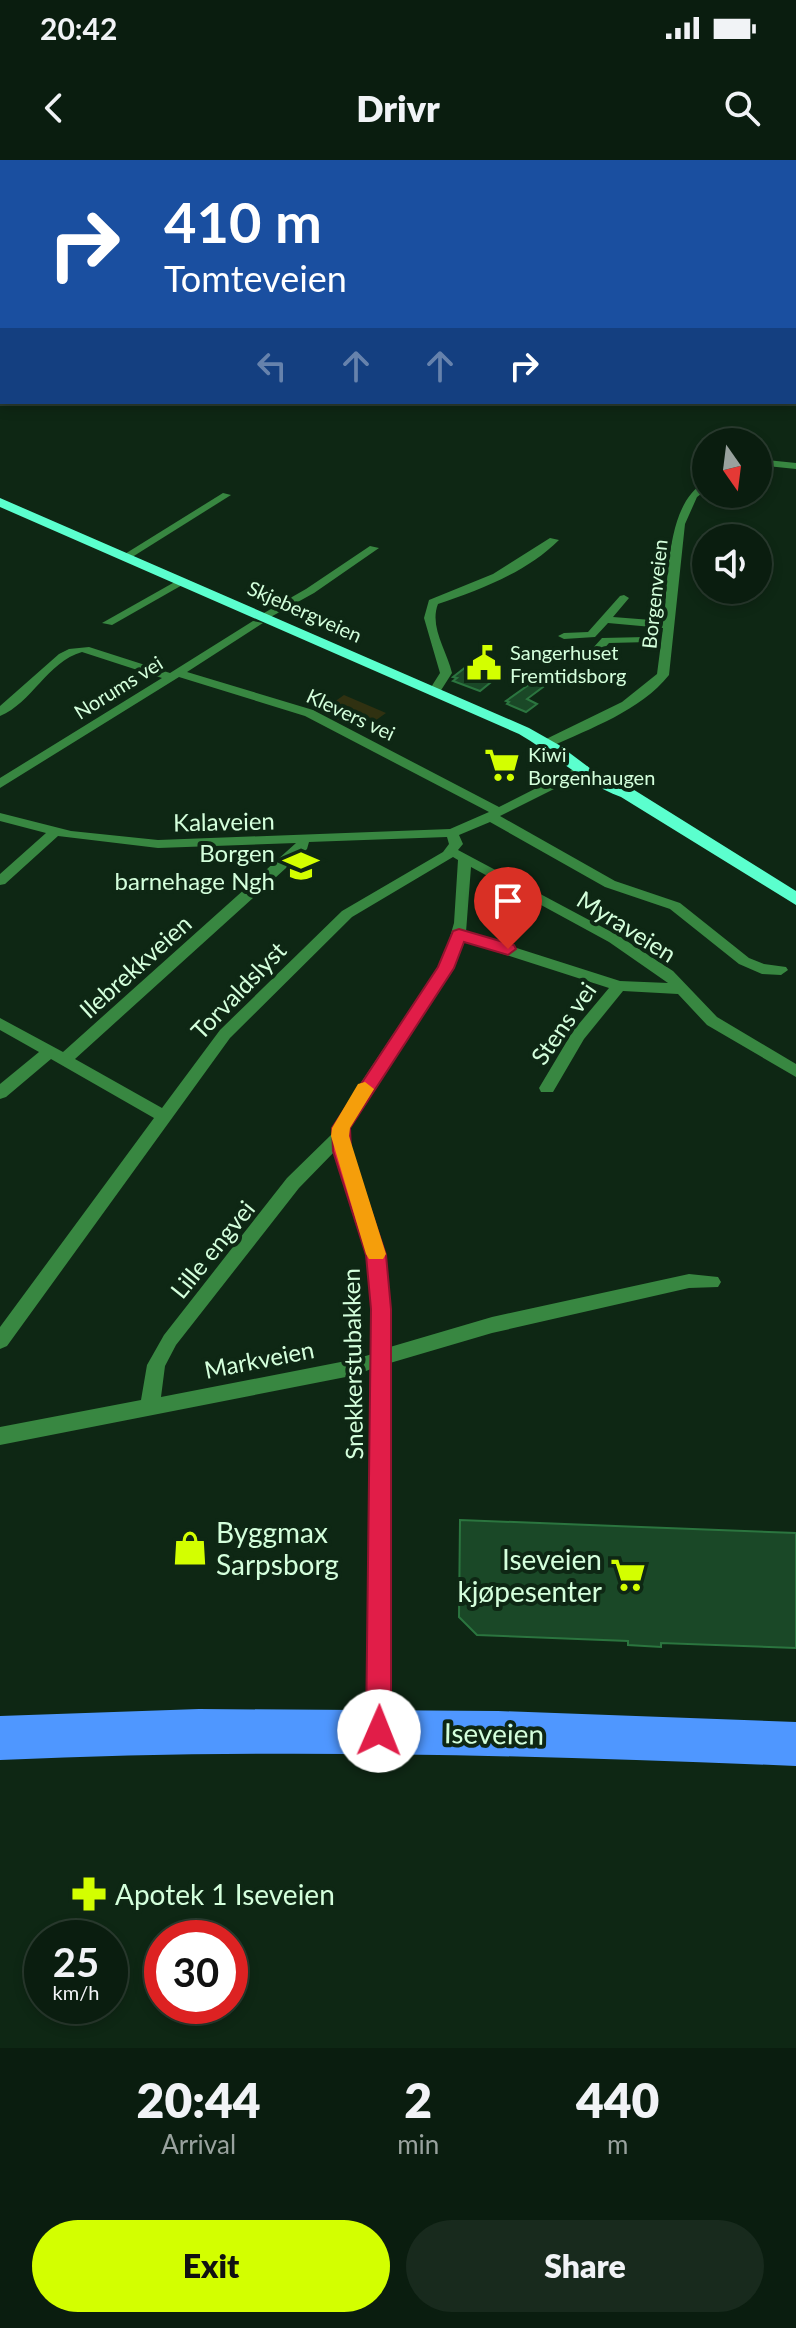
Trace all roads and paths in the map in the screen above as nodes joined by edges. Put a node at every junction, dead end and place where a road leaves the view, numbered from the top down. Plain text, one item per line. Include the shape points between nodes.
1 (772, 463) edge
2 (796, 466) edge
3 (226, 495) dead end
4 (692, 498) edge
5 (0, 502) edge
6 (554, 540) dead end
7 (374, 548) dead end
8 (125, 557) junction
9 (180, 582) junction
10 (624, 598) dead end
11 (604, 619) junction
12 (260, 620) junction
13 (108, 623) dead end
14 (670, 625) junction
15 (564, 636) dead end
16 (646, 640) dead end
17 (589, 659) dead end
18 (174, 675) junction
19 (434, 692) junction
20 (0, 712) edge
21 (546, 744) junction
22 (585, 770) junction
23 (0, 784) edge
24 (494, 814) junction
25 (0, 817) edge
26 (54, 832) junction
27 (452, 833) junction
28 (303, 840) junction
29 (459, 855) junction
30 (0, 881) edge
31 (796, 899) edge
32 (459, 935) junction
33 (781, 970) dead end
34 (619, 986) junction
35 (681, 989) junction
36 (0, 1023) edge
37 (58, 1055) junction
38 (796, 1071) edge
39 (547, 1088) dead end
40 (0, 1093) edge
41 (163, 1116) junction
42 (340, 1136) junction
43 (712, 1282) dead end
44 (0, 1341) edge
45 (381, 1360) junction
46 (150, 1407) junction
47 (0, 1436) edge
48 (379, 1731) junction
49 (0, 1738) edge
50 (796, 1744) edge

1 - 2 street
3 - 8 street
4 - 14 street, Borgenveien via 680,524
5 - 8 main road, Skjebergveien
6 - 19 street via 507,574 433,602 428,618 446,673
7 - 12 street, Norums vei
8 - 9 main road, Skjebergveien
9 - 12 main road, Skjebergveien
9 - 13 street
10 - 11 street
11 - 14 street
11 - 15 street via 591,635
12 - 18 street, Norums vei
12 - 19 main road, Skjebergveien
14 - 21 street, Borgenveien via 660,680 612,712
16 - 17 street via 606,640
18 - 20 street, Klevers vei via 73,650
18 - 23 street, Norums vei
18 - 24 street, Klevers vei via 309,713
19 - 21 main road, Skjebergveien
21 - 22 main road, Skjebergveien
22 - 24 street
22 - 31 main road, Skjebergveien
24 - 27 street
24 - 33 street, Klevers vei via 610,884 675,906 744,961
25 - 26 street, Kalaveien
26 - 28 street, Kalaveien via 166,844
26 - 30 street
27 - 28 street, Kalaveien
27 - 29 street
28 - 37 street, Ilebrekkveien via 273,872
29 - 32 street
29 - 35 street, Myraveien via 614,939 668,974
29 - 41 street, Torvaldslyst via 347,914 225,1034
32 - 34 street
32 - 42 street via 446,968 354,1106
34 - 35 street
34 - 39 street, Stens vei via 578,1035
35 - 38 street, Myraveien via 712,1021
36 - 37 street
37 - 40 street, Ilebrekkveien
37 - 41 street
41 - 44 street, Torvaldslyst
42 - 45 street, Snekkerstubakken via 376,1255
42 - 46 street, Lille engvei via 293,1183 170,1340 156,1365
43 - 45 street, Markveien via 689,1281 492,1325
45 - 46 street, Markveien
45 - 48 street, Snekkerstubakken
46 - 47 street, Markveien
48 - 49 highway, Iseveien
48 - 50 highway, Iseveien

